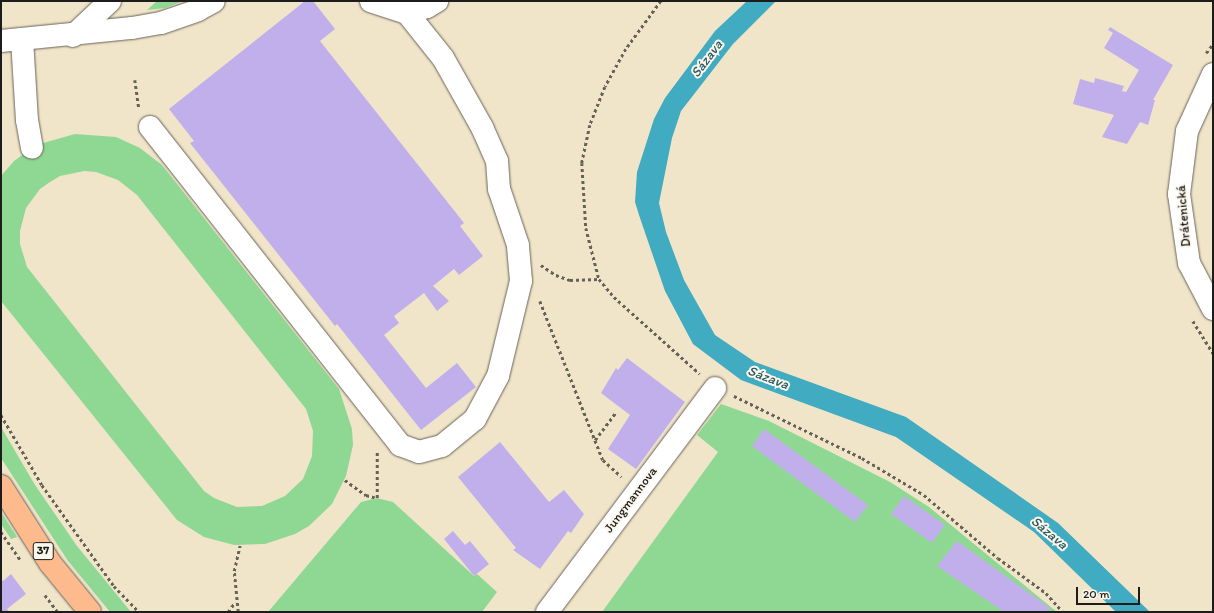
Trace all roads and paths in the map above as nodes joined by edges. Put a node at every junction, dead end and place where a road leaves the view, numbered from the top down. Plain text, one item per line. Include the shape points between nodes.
1 (110, 1) edge
2 (214, 1) edge
3 (371, 1) edge
4 (437, 1) edge
5 (661, 1) edge
6 (407, 13) junction
7 (73, 36) junction
8 (22, 39) junction
9 (1, 41) edge
10 (1213, 74) edge
11 (150, 128) dead end
12 (32, 148) dead end
13 (518, 244) junction
14 (599, 279) junction
15 (537, 295) dead end
16 (1213, 309) edge
17 (715, 388) junction
18 (615, 413) dead end
19 (1, 415) edge
20 (376, 415) junction
21 (594, 440) junction
22 (345, 480) dead end
23 (1, 486) edge
24 (638, 491) junction
25 (240, 546) dead end
26 (235, 601) junction
27 (90, 612) edge
28 (139, 612) edge
29 (228, 612) edge
30 (238, 612) edge
31 (548, 612) edge
32 (1063, 612) edge

1 - 7 street
2 - 7 street via 198,10 161,23
3 - 6 street
4 - 6 street
5 - 14 path via 626,49 605,87 586,140 582,163 586,228
6 - 13 street via 443,58 483,129 497,161 499,189
7 - 8 street
8 - 9 street
8 - 12 street via 27,120
10 - 16 street, Drátenická via 1187,131 1179,194 1189,262
11 - 20 street
13 - 14 path via 556,275 570,280
13 - 20 street via 521,281 516,312 498,376 475,419 442,446 419,452 402,447
14 - 17 path via 614,297
15 - 21 path
17 - 24 street, Jungmannova
17 - 32 path via 765,409 862,458 924,495 998,558 1046,593
18 - 21 path
19 - 28 path via 46,491 114,586
20 - 22 path via 377,498 366,496
21 - 24 path via 603,460
23 - 27 main road, 37 via 50,563
24 - 31 street, Jungmannova
25 - 26 path via 234,571
26 - 29 path
26 - 30 path

